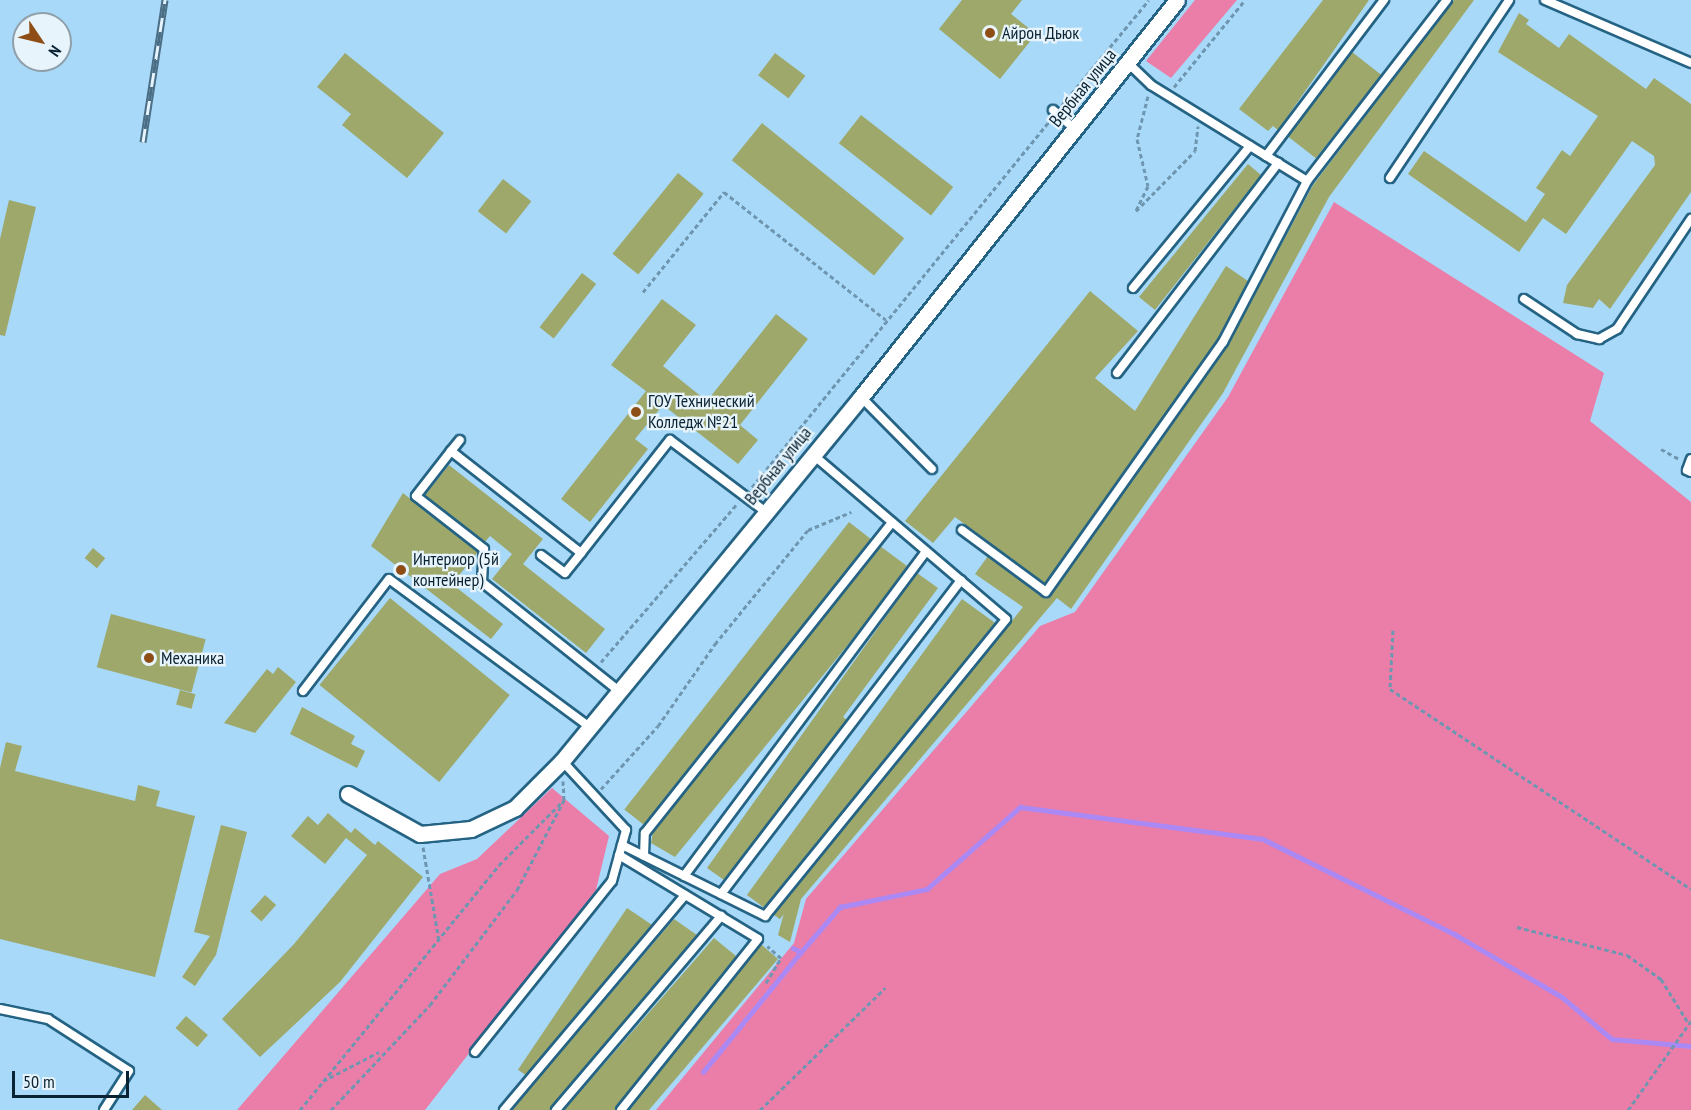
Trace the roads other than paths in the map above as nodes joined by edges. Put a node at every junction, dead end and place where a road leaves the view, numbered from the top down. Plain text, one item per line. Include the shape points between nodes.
1 (1177, 0) edge
2 (1384, 0) edge
3 (1447, 0) edge
4 (1509, 0) edge
5 (1545, 0) edge
6 (1128, 63) junction
7 (1691, 63) edge
8 (1055, 111) road end
9 (1075, 129) junction
10 (1250, 146) junction
11 (1266, 156) junction
12 (1278, 164) junction
13 (1390, 178) dead end
14 (1307, 181) junction
15 (1691, 219) edge
16 (1132, 288) dead end
17 (1524, 298) dead end
18 (1117, 373) dead end
19 (861, 397) junction
20 (460, 440) dead end
21 (451, 451) junction
22 (813, 455) junction
23 (932, 469) dead end
24 (766, 512) junction
25 (892, 522) junction
26 (962, 530) dead end
27 (926, 551) junction
28 (581, 553) junction
29 (542, 555) dead end
30 (961, 580) junction
31 (303, 691) dead end
32 (619, 691) junction
33 (590, 727) junction
34 (562, 761) junction
35 (348, 794) dead end
36 (622, 845) junction
37 (619, 855) junction
38 (644, 856) junction
39 (684, 876) junction
40 (721, 894) junction
41 (685, 895) junction
42 (721, 916) junction
43 (0, 1010) edge
44 (475, 1052) dead end
45 (104, 1110) edge
46 (504, 1110) edge
47 (556, 1110) edge
48 (621, 1110) edge

1 - 6 street, Вербная улица
2 - 11 lane
3 - 14 lane
4 - 13 lane
5 - 7 lane
6 - 9 street, Вербная улица
6 - 10 lane via 1151,85
8 - 9 lane
9 - 19 street, Вербная улица
10 - 11 lane
10 - 16 lane
11 - 12 lane
12 - 14 lane
12 - 18 lane
14 - 26 lane via 1223,342 1046,592
15 - 17 lane via 1617,329 1599,339 1577,334
19 - 22 street, Вербная улица
19 - 23 lane
20 - 21 lane
21 - 28 lane
21 - 32 lane via 416,496 484,549 482,582
22 - 24 street, Вербная улица
22 - 25 lane
24 - 28 lane via 670,440
24 - 32 street, Вербная улица
25 - 27 lane
25 - 38 lane via 645,833
27 - 30 lane
27 - 39 lane
28 - 29 lane via 565,573
30 - 40 lane
30 - 40 lane via 1006,619 765,916
31 - 33 lane via 388,579
32 - 33 street, Вербная улица
33 - 34 street, Вербная улица
34 - 35 street, Вербная улица via 514,808 471,829 420,834
34 - 36 lane via 626,830
36 - 37 lane
36 - 38 lane
37 - 41 lane
37 - 44 lane via 612,881
38 - 39 lane
39 - 40 lane
41 - 42 lane
41 - 46 lane
42 - 47 lane
42 - 48 lane via 758,939
43 - 45 lane via 48,1019 129,1071

